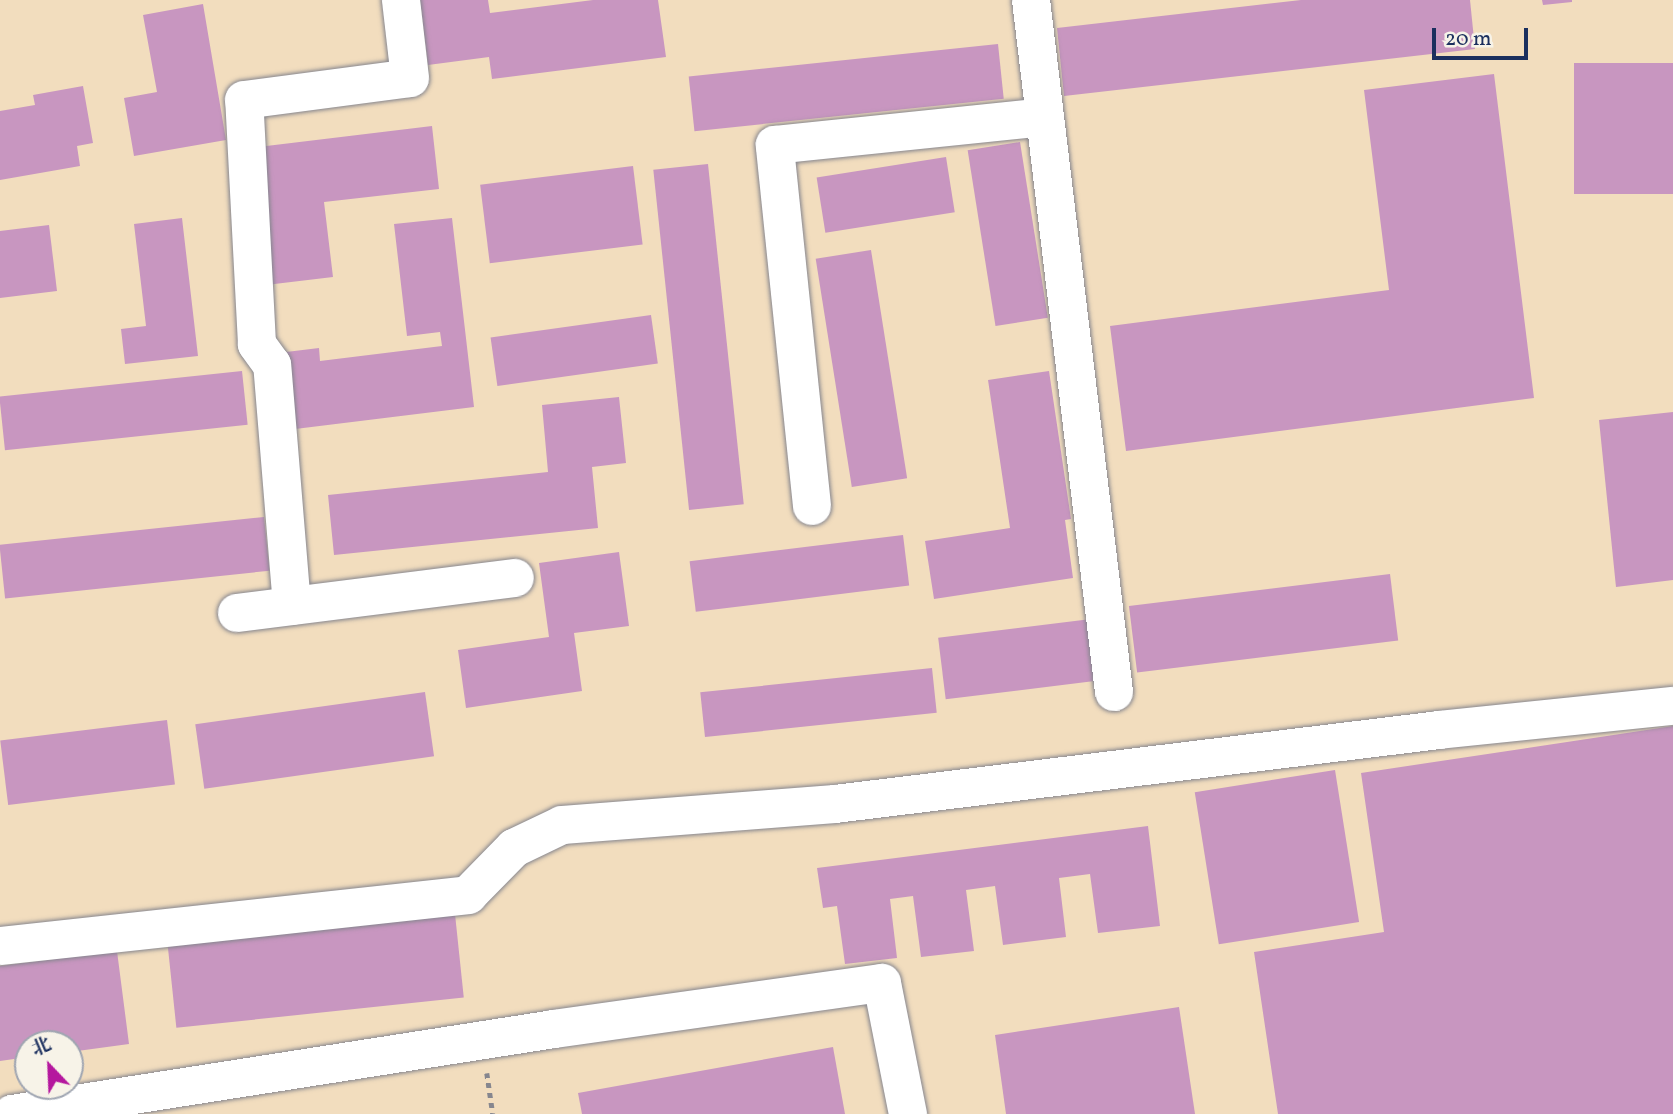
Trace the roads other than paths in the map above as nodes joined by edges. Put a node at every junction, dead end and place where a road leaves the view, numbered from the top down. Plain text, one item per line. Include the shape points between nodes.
1 (401, 0) edge
2 (1031, 0) edge
3 (1045, 117) junction
4 (812, 506) dead end
5 (515, 578) dead end
6 (292, 606) junction
7 (237, 612) dead end
8 (1114, 692) dead end
9 (1673, 706) edge
10 (0, 946) edge
11 (12, 1114) edge
12 (908, 1114) edge

1 - 6 street via 410,78 244,100 257,344 272,365
2 - 3 street
3 - 4 street via 775,145
3 - 8 street
5 - 6 street
6 - 7 street
9 - 10 street via 835,804 562,825 514,848 468,895
11 - 12 street via 881,983

